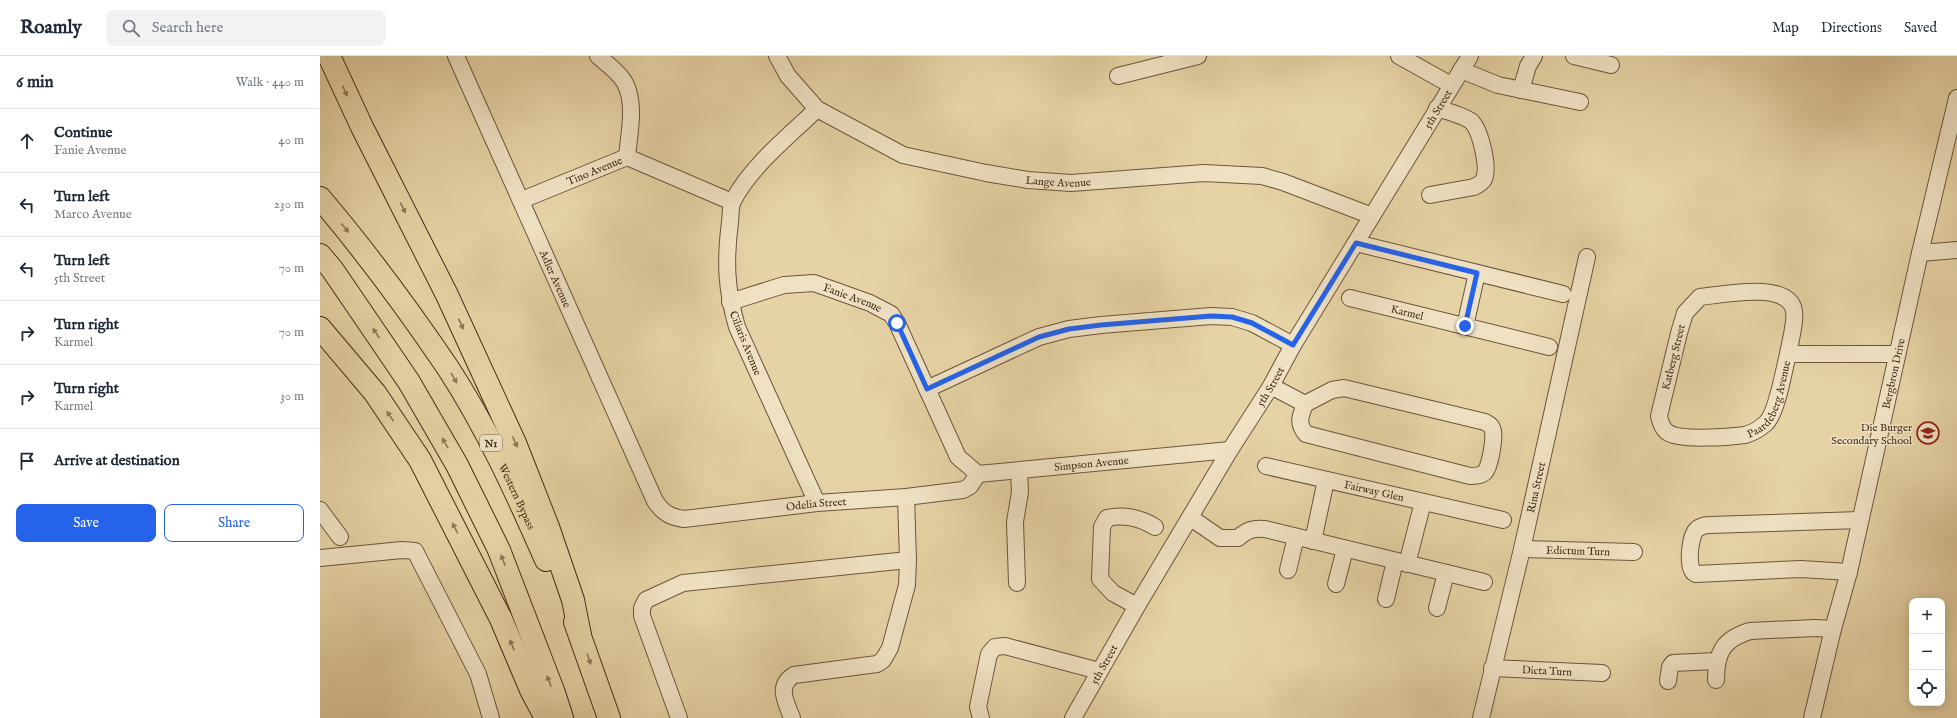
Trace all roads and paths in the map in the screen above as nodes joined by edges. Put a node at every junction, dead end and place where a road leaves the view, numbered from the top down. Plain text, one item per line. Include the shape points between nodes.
1 (328, 56) edge
2 (456, 56) edge
3 (598, 56) edge
4 (777, 56) edge
5 (1198, 56) edge
6 (1399, 56) edge
7 (1534, 56) edge
8 (1574, 56) edge
9 (1466, 63) edge
10 (1611, 65) dead end
11 (1118, 76) dead end
12 (1451, 85) junction
13 (1522, 90) junction
14 (1957, 98) edge
15 (1580, 102) dead end
16 (1438, 108) junction
17 (817, 109) junction
18 (1954, 121) edge
19 (627, 157) junction
20 (1430, 195) dead end
21 (320, 198) edge
22 (522, 200) junction
23 (732, 202) junction
24 (1372, 216) junction
25 (1356, 243) junction
26 (1957, 250) edge
27 (1920, 253) junction
28 (320, 255) edge
29 (1587, 257) dead end
30 (1477, 273) junction
31 (1563, 294) dead end
32 (1350, 298) dead end
33 (730, 302) junction
34 (1465, 326) junction
35 (320, 328) edge
36 (1293, 345) junction
37 (1549, 347) dead end
38 (1788, 354) junction
39 (1897, 354) junction
40 (1271, 386) junction
41 (927, 389) junction
42 (1305, 404) junction
43 (1661, 424) joint
44 (1230, 450) junction
45 (1266, 466) dead end
46 (1019, 471) junction
47 (978, 474) junction
48 (1326, 480) junction
49 (906, 497) junction
50 (655, 501) joint
51 (1423, 502) junction
52 (817, 503) junction
53 (320, 510) edge
54 (1191, 518) junction
55 (1503, 520) dead end
56 (1860, 520) junction
57 (1155, 527) dead end
58 (340, 537) dead end
59 (1296, 538) junction
60 (1313, 541) junction
61 (1345, 549) junction
62 (1522, 549) junction
63 (1634, 552) dead end
64 (320, 558) edge
65 (908, 560) junction
66 (1401, 562) junction
67 (1288, 570) dead end
68 (1849, 572) junction
69 (1446, 573) junction
70 (1017, 582) dead end
71 (1484, 582) dead end
72 (1336, 584) dead end
73 (1386, 599) dead end
74 (1136, 606) junction
75 (1437, 608) dead end
76 (1833, 629) junction
77 (580, 635) junction
78 (1717, 661) junction
79 (1492, 668) junction
80 (1099, 672) junction
81 (1602, 673) dead end
82 (1716, 680) dead end
83 (1668, 681) dead end
84 (491, 718) edge
85 (546, 718) edge
86 (562, 718) edge
87 (609, 718) edge
88 (679, 718) edge
89 (792, 718) edge
90 (981, 718) edge
91 (1073, 718) edge
92 (1481, 718) edge
93 (1812, 718) edge

1 -> 77 highway via 447,295 515,443 573,600
2 - 22 street, Adler Avenue
3 - 19 street via 625,83 630,102
4 - 17 street, Lange Avenue via 788,76
5 - 11 street
6 - 12 street
7 - 13 street via 1528,66
8 - 10 street
9 - 12 street, 5th Street
9 - 13 street via 1490,82
12 - 16 street, 5th Street
13 - 15 street
14 - 18 street, Bergbron Drive
16 - 20 street via 1471,121 1478,130 1482,143 1484,174 1480,184 1474,187
16 - 24 street, 5th Street
17 - 23 street via 764,160
17 - 24 street, Lange Avenue via 903,155 986,173 1028,180 1071,183 1204,173 1262,176
18 - 27 street, Bergbron Drive
19 - 22 street, Tino Avenue
19 - 23 street, Tino Avenue
21 -> 77 highway, Western Bypass / N1 via 363,248 448,369 498,456
22 - 50 street, Adler Avenue
23 - 33 street, Ciliaris Avenue via 727,283
24 - 25 street, 5th Street
25 - 30 street
25 - 36 street, 5th Street
26 - 27 street
27 - 39 street, Bergbron Drive
86 -> 28 highway via 499,550 457,465 409,382
29 - 62 street, Rina Street
30 - 31 street
30 - 34 street
32 - 34 street, Karmel
33 - 41 street, Fanie Avenue via 784,285 814,283 870,303 891,314 897,323
33 - 52 street, Ciliaris Avenue via 737,327
34 - 37 street, Karmel
85 -> 35 highway via 531,690 501,619 420,460 375,393
36 - 40 street, 5th Street
36 - 41 street via 1252,323 1232,317 1211,316 1101,325 1069,329 1039,337
38 - 39 street, Paardeberg Avenue
38 - 43 street, Paardeberg Avenue via 1774,410 1767,423 1758,429 1746,434 1689,437 1671,434
38 - 43 street, Katberg Street via 1794,311 1782,295 1768,292 1700,297 1685,313 1678,333 1659,416
39 - 56 street, Bergbron Drive
40 - 42 street
40 - 44 street, 5th Street
41 - 47 street, Fanie Avenue via 958,457
42 - 42 street via 1299,421 1301,429 1306,434 1470,476 1485,472 1494,433 1485,422 1344,388 1332,390
44 - 46 street, Simpson Avenue
44 - 54 street, 5th Street
45 - 48 street, Fairway Glen
46 - 47 street, Simpson Avenue
46 - 70 street via 1020,492 1015,522
47 - 49 street, Odelia Street via 970,486 963,490
48 - 51 street, Fairway Glen
48 - 60 street
49 - 52 street, Odelia Street
49 - 65 street
50 - 52 street, Odelia Street via 665,514 672,518 684,519
51 - 55 street, Fairway Glen
51 - 66 street
53 - 58 street
54 - 59 street via 1225,539 1238,538 1248,530 1258,528
54 - 74 street, 5th Street
56 - 68 street, Bergbron Drive
56 - 68 street via 1709,525 1697,529 1692,538 1690,567 1696,574 1808,569
57 - 74 street via 1137,519 1116,517 1107,518 1102,527 1100,579 1113,593
59 - 60 street
59 - 67 street
60 - 61 street
61 - 66 street
61 - 72 street
62 - 63 street, Edictum Turn
62 - 79 street, Rina Street
64 - 84 street via 415,551 478,674
65 - 88 street via 683,583 646,600 642,616
65 - 89 street via 907,585 890,648 883,660 870,666 794,675 784,684
66 - 69 street
66 - 73 street
68 - 76 street, Bergbron Drive
69 - 71 street
69 - 75 street
74 - 80 street, 5th Street
76 - 78 street via 1750,631 1732,639
76 - 93 street, Bergbron Drive
77 -> 87 highway, Western Bypass / N1
78 - 82 street
78 - 83 street via 1673,664 1670,667
79 - 81 street, Dicta Turn
79 - 92 street, Rina Street
80 - 90 street via 1006,646 995,647 989,654 978,707
80 - 91 street, 5th Street

